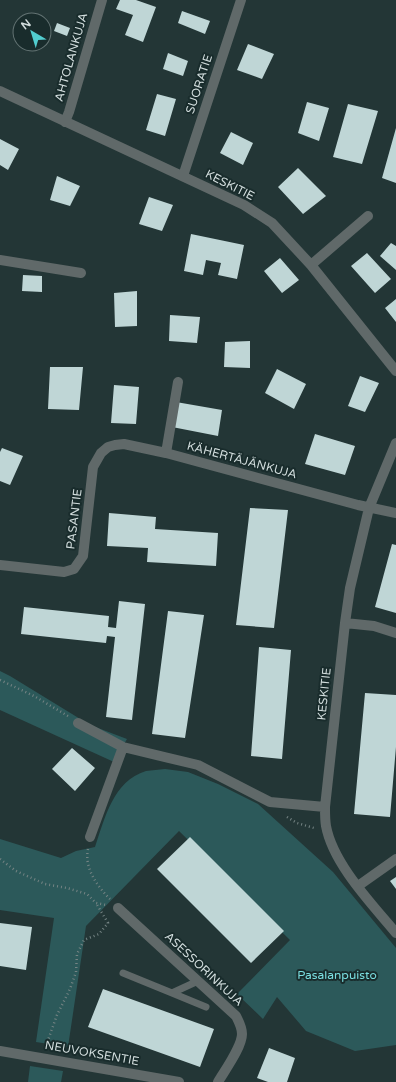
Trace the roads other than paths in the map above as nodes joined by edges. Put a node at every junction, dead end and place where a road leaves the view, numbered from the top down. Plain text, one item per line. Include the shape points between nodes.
1 (102, 0) edge
2 (241, 0) edge
3 (0, 91) edge
4 (65, 122) junction
5 (183, 176) junction
6 (368, 216) dead end
7 (0, 260) edge
8 (311, 265) junction
9 (81, 273) dead end
10 (396, 371) edge
11 (178, 382) dead end
12 (396, 443) edge
13 (108, 447) joint
14 (166, 452) junction
15 (369, 508) junction
16 (396, 513) edge
17 (0, 565) edge
18 (345, 623) junction
19 (396, 633) edge
20 (78, 723) road end
21 (123, 747) junction
22 (325, 807) junction
23 (90, 837) road end
24 (396, 859) edge
25 (358, 886) junction
26 (118, 908) road end
27 (396, 933) edge
28 (123, 973) dead end
29 (198, 981) junction
30 (172, 993) junction
31 (206, 1007) dead end
32 (0, 1051) edge
33 (179, 1082) edge
34 (218, 1082) edge

1 - 4 street, AHTOLANKUJA
2 - 5 street, SUORATIE
3 - 4 street, KESKITIE
4 - 5 street, KESKITIE
5 - 8 street, KESKITIE via 244,205 272,223
6 - 8 street
7 - 9 street
8 - 10 street, KESKITIE
11 - 14 street
12 - 15 street, KESKITIE
13 - 14 street, KÄHERTÄJÄNKUJA via 124,444
13 - 17 street, PASANTIE via 93,467 83,556 74,569 64,572
14 - 15 street, KÄHERTÄJÄNKUJA
15 - 16 street, KÄHERTÄJÄNKUJA
15 - 18 street, KESKITIE via 350,588
18 - 19 street via 374,626
18 - 22 street, KESKITIE
20 - 21 street
21 - 22 street via 198,765 270,802
21 - 23 street
22 - 25 street, KESKITIE via 326,826 337,857
24 - 25 street
25 - 27 street, KESKITIE
26 - 29 street, ASESSORINKUJA
28 - 30 lane
29 - 30 lane
29 - 34 street, ASESSORINKUJA via 236,1016 241,1026 239,1047
30 - 31 lane
32 - 33 street, NEUVOKSENTIE

